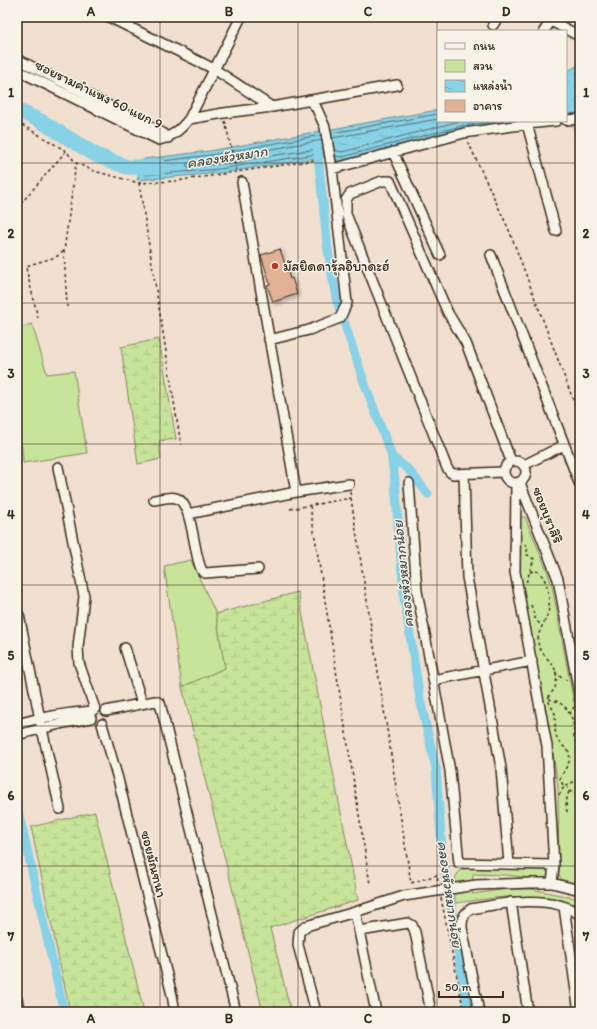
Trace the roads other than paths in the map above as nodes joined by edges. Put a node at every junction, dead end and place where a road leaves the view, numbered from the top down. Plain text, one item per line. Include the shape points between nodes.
1 (109, 17) edge
2 (240, 17) edge
3 (548, 19) edge
4 (544, 30) edge
5 (579, 36) dead end
6 (17, 59) edge
7 (214, 69) junction
8 (17, 70) edge
9 (397, 85) dead end
10 (310, 100) junction
11 (272, 107) junction
12 (188, 119) junction
13 (546, 122) edge
14 (527, 124) junction
15 (168, 138) junction
16 (393, 152) junction
17 (332, 166) junction
18 (242, 182) dead end
19 (556, 231) dead end
20 (440, 255) dead end
21 (491, 255) dead end
22 (269, 340) junction
23 (564, 445) junction
24 (511, 461) junction
25 (524, 466) junction
26 (58, 467) dead end
27 (503, 472) junction
28 (464, 474) junction
29 (409, 483) dead end
30 (518, 483) junction
31 (349, 484) road end
32 (580, 486) edge
33 (296, 492) junction
34 (154, 500) dead end
35 (188, 514) junction
36 (258, 569) dead end
37 (19, 615) dead end
38 (125, 648) dead end
39 (576, 650) edge
40 (532, 661) junction
41 (484, 670) junction
42 (433, 680) junction
43 (578, 702) edge
44 (142, 703) junction
45 (106, 711) junction
46 (93, 712) junction
47 (40, 718) junction
48 (17, 724) edge
49 (102, 724) junction
50 (42, 729) junction
51 (17, 735) edge
52 (60, 809) dead end
53 (509, 864) junction
54 (554, 865) junction
55 (552, 883) junction
56 (580, 890) edge
57 (511, 902) junction
58 (564, 907) junction
59 (356, 912) junction
60 (580, 915) edge
61 (360, 931) junction
62 (17, 999) edge
63 (20, 1012) edge
64 (176, 1012) edge
65 (236, 1012) edge
66 (316, 1012) edge
67 (376, 1012) edge
68 (431, 1012) edge
69 (479, 1012) edge
70 (528, 1012) edge
71 (579, 1012) edge

1 - 7 street
2 - 7 street
3 - 4 street
3 - 5 street
6 - 15 street, ซอยรามคำแหง 60 แยก 9 via 161,132
7 - 11 street
7 - 12 street
8 - 15 street, ซอยรามคำแหง 60 แยก 9 via 160,140
9 - 10 street
10 - 11 street
10 - 17 street via 325,126
11 - 12 street
12 - 15 street via 181,129
13 - 14 street
14 - 16 street via 464,133
14 - 19 street
16 - 17 street
16 - 20 street
17 - 22 street via 348,303 340,318 309,330
18 - 22 street
21 - 23 street
22 - 33 street
23 - 25 street
23 - 32 street
24 - 25 street via 518,461
24 - 27 street
24 - 28 street via 466,343 448,313 390,181 382,180 350,194 346,200 346,214 444,462 453,474
25 - 30 street, ซอยบุราสิริ via 526,473 523,480
26 - 46 street via 84,596 78,647 79,663
27 - 28 street
27 - 30 street, ซอยบุราสิริ via 508,482
28 - 41 street via 466,577
29 - 42 street via 417,591
30 - 39 street, ซอยบุราสิริ via 558,579
30 - 40 street via 515,572
31 - 33 street
33 - 35 street
34 - 35 street via 178,498
35 - 36 street via 203,572
37 - 47 street
38 - 44 street
39 - 43 street, ซอยบุราสิริ
40 - 41 street
40 - 54 street via 547,746
41 - 42 street
41 - 53 street via 501,768
42 - 53 street via 450,771 459,863
44 - 45 street
44 - 65 street via 155,701 160,703 162,708
45 - 46 street via 100,707
45 - 49 street via 107,718
46 - 47 street
46 - 49 street via 96,724
46 - 50 street
47 - 48 street
47 - 50 street
49 - 64 street, ซอยมัณฑนา
50 - 51 street
50 - 52 street
53 - 54 street
54 - 55 street
55 - 56 street
55 - 59 street via 476,885 404,896
57 - 58 street via 549,903
57 - 69 street via 471,909 465,913 462,920
57 - 70 street
58 - 60 street
58 - 71 street
59 - 61 street
59 - 66 street via 306,926 299,932 298,944
61 - 67 street
61 - 68 street via 412,925
62 - 63 street

